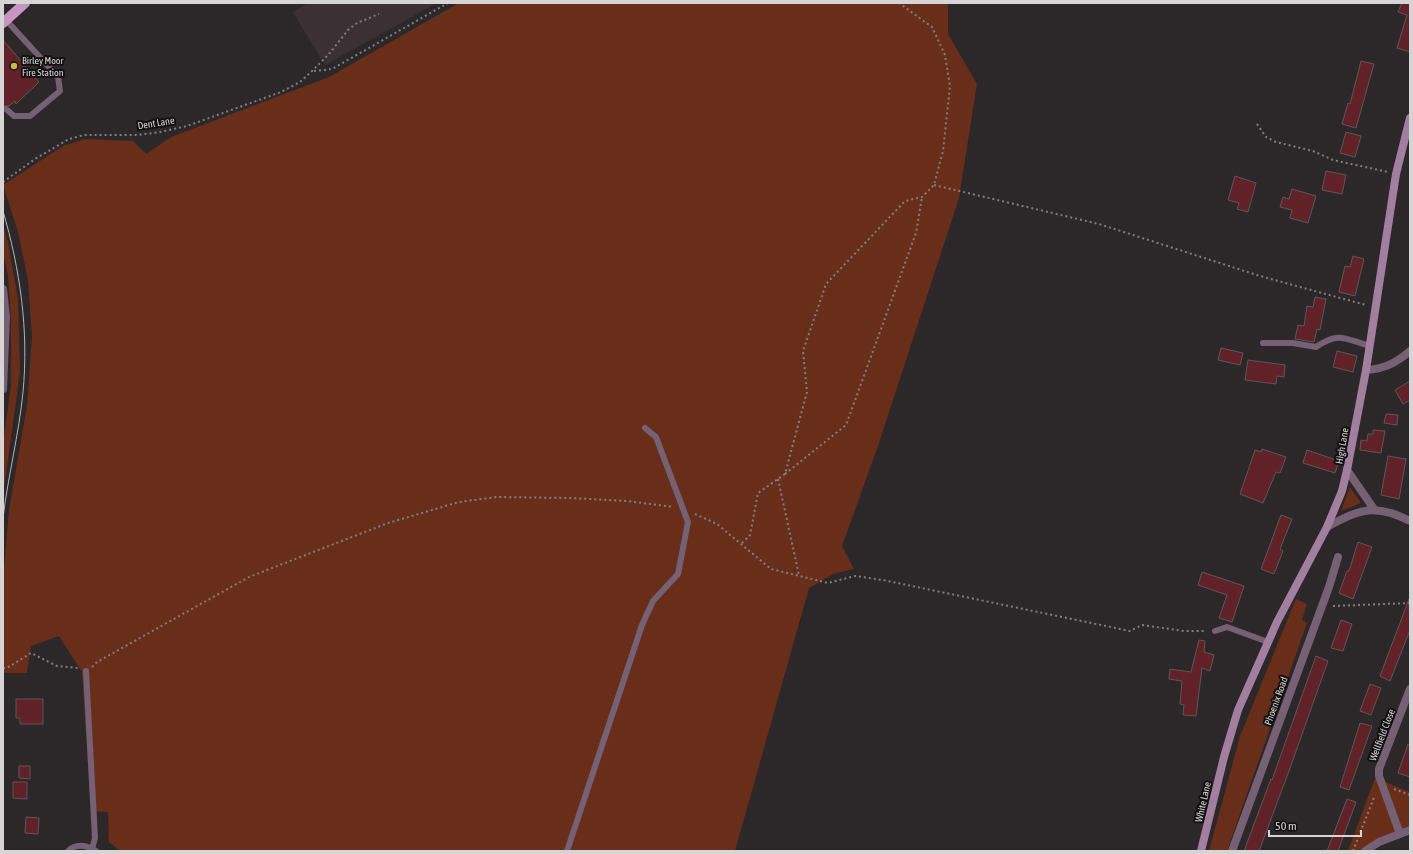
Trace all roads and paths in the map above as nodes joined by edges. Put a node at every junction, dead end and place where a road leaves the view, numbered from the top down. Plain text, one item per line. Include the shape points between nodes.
1 (25, 3) edge
2 (448, 3) edge
3 (899, 3) edge
4 (379, 14) dead end
5 (5, 21) edge
6 (312, 71) junction
7 (6, 109) dead end
8 (1410, 118) edge
9 (1257, 124) dead end
10 (1396, 174) junction
11 (3, 182) edge
12 (934, 185) junction
13 (922, 197) junction
14 (3, 289) edge
15 (1376, 307) junction
16 (1263, 343) dead end
17 (1370, 346) junction
18 (1410, 351) edge
19 (1366, 370) junction
20 (3, 389) edge
21 (645, 428) dead end
22 (1347, 470) junction
23 (785, 474) junction
24 (778, 479) junction
25 (683, 509) junction
26 (1374, 509) junction
27 (1410, 520) edge
28 (1328, 527) junction
29 (742, 543) junction
30 (1338, 557) dead end
31 (799, 575) junction
32 (1410, 603) edge
33 (1322, 606) junction
34 (1215, 631) joint
35 (1268, 642) junction
36 (3, 668) edge
37 (86, 671) junction
38 (1410, 689) edge
39 (1224, 757) joint
40 (1380, 782) junction
41 (1410, 795) edge
42 (1410, 830) edge
43 (1400, 834) junction
44 (94, 850) edge
45 (68, 851) edge
46 (567, 851) edge
47 (1201, 851) edge
48 (1232, 851) edge
49 (1352, 851) edge
50 (1365, 851) edge

1 - 5 main road
2 - 6 path via 332,69
3 - 12 path via 932,27 945,55 950,86 944,151
4 - 6 path, Dent Lane via 357,23 348,30
5 - 7 lane via 58,77 60,91 30,116 14,116
6 - 11 path, Dent Lane via 300,82 281,92 187,126 138,135 84,135 69,140 35,159
8 - 10 main road, High Lane
9 - 10 path via 1266,137 1276,142 1313,150 1333,160
10 - 15 main road, High Lane
12 - 13 path
12 - 15 path via 1099,224 1260,276
13 - 23 path via 916,234 846,425
13 - 23 path via 905,201 826,284 803,351 807,392
14 - 20 street via 6,317
15 - 17 main road, High Lane
16 - 17 lane via 1316,346 1338,337
17 - 19 main road, High Lane
18 - 19 street via 1390,366
19 - 22 main road, High Lane
21 - 25 lane via 656,437
22 - 26 street
22 - 28 main road, High Lane
23 - 24 path
24 - 29 path via 758,493 750,535
24 - 31 path
25 - 29 path via 718,524
25 - 37 path via 627,501 570,498 497,497 459,502 388,523 249,577
25 - 46 lane via 688,522 678,574 653,601 642,625
26 - 27 street
26 - 28 street via 1355,513
28 - 35 main road, High Lane via 1276,622
29 - 31 path via 771,569
30 - 33 street, Phoenix Road
31 - 34 path via 828,583 855,576 883,580 1130,631 1142,625 1184,631
32 - 33 path
33 - 48 street, Phoenix Road
34 - 35 lane via 1227,628
35 - 39 main road, High Lane via 1238,710
36 - 37 path via 31,653 57,666 75,667
37 - 44 lane
38 - 40 street, Wellfield Close via 1379,769
39 - 47 main road, White Lane
40 - 41 path
40 - 43 street, Wellfield Close
40 - 49 path
42 - 43 street
43 - 50 street
44 - 45 lane via 80,845

